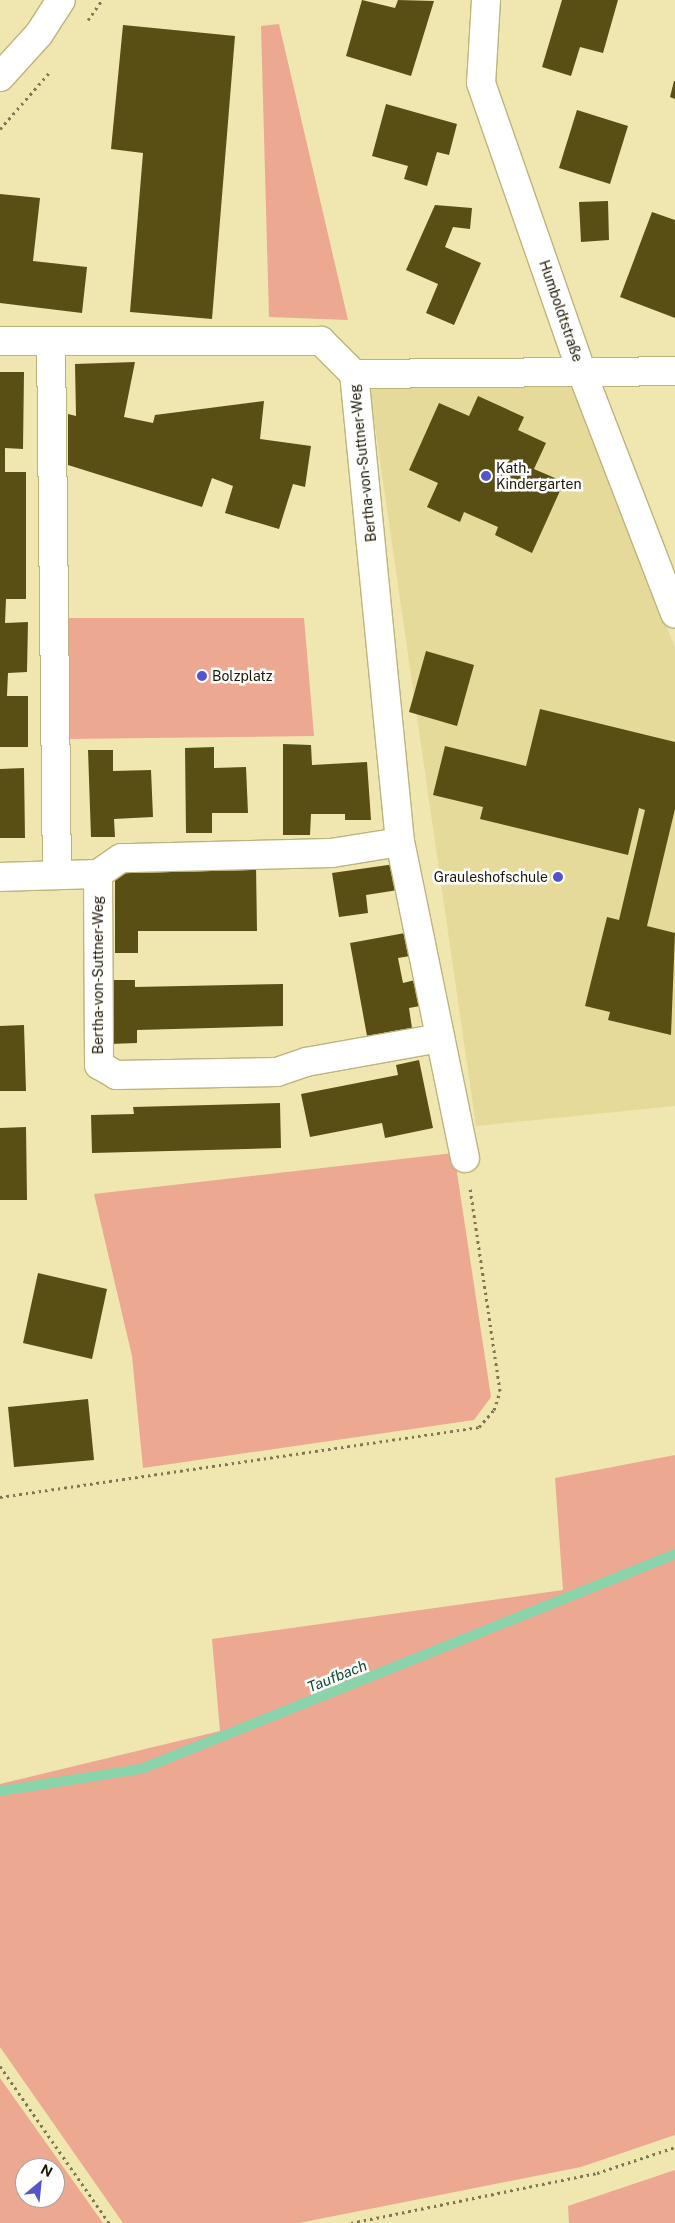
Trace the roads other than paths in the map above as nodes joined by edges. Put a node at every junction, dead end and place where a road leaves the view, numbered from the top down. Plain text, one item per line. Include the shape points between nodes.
1 (61, 0) edge
2 (486, 0) edge
3 (0, 77) edge
4 (0, 341) edge
5 (51, 341) junction
6 (581, 370) junction
7 (675, 370) edge
8 (354, 374) junction
9 (675, 614) edge
10 (400, 842) junction
11 (98, 874) junction
12 (57, 875) junction
13 (0, 877) edge
14 (440, 1038) junction
15 (466, 1158) road end

1 - 3 street via 39,34
2 - 6 street, Humboldtstraße via 481,82
4 - 5 street
5 - 8 street via 321,341
5 - 12 street
6 - 7 street, Bertha-von-Suttner-Weg
6 - 8 street, Bertha-von-Suttner-Weg
6 - 9 street, Humboldtstraße
8 - 10 street, Bertha-von-Suttner-Weg
10 - 11 street via 331,853 121,858
10 - 14 street, Bertha-von-Suttner-Weg
11 - 12 street
11 - 14 street, Bertha-von-Suttner-Weg via 99,1065 116,1076 277,1072 306,1062
12 - 13 street
14 - 15 street, Bertha-von-Suttner-Weg

